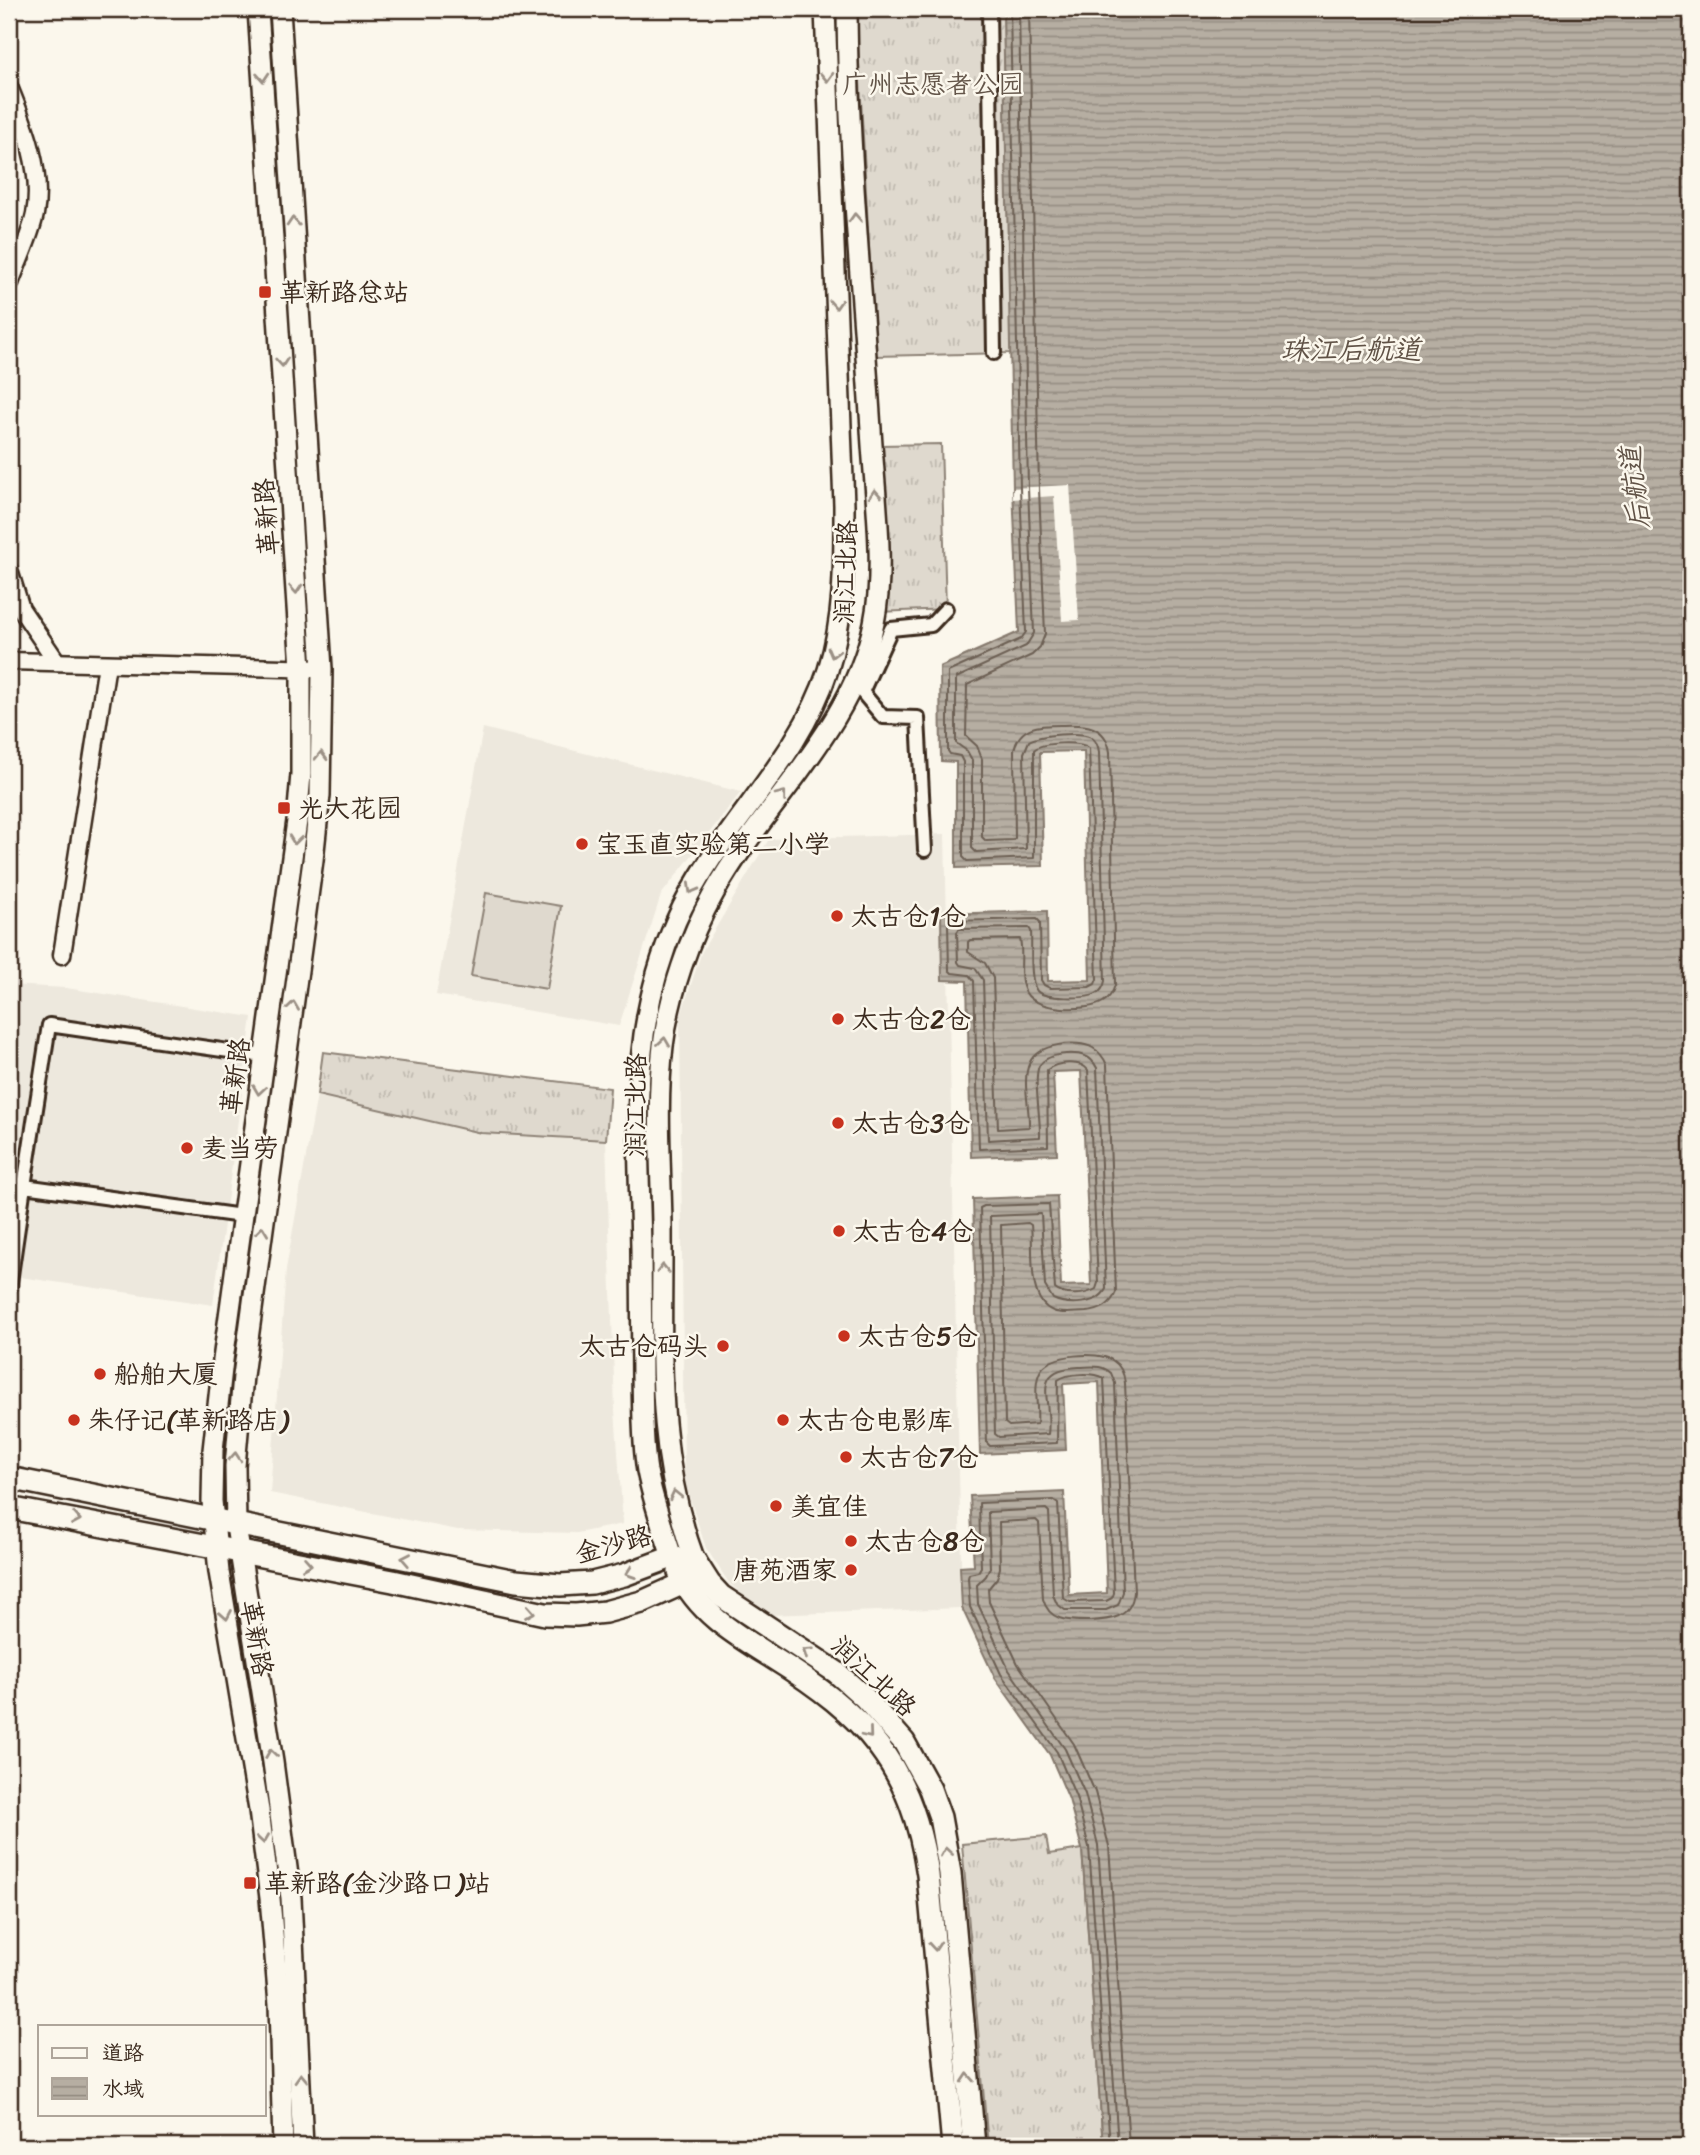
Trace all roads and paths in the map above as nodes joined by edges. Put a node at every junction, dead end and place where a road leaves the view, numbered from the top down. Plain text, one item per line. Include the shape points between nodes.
1 (258, 9) edge
2 (280, 9) edge
3 (825, 9) edge
4 (847, 9) edge
5 (989, 9) edge
6 (9, 87) edge
7 (9, 286) edge
8 (994, 353) dead end
9 (9, 570) edge
10 (946, 609) dead end
11 (9, 661) edge
12 (57, 662) junction
13 (107, 664) junction
14 (301, 668) junction
15 (322, 669) junction
16 (925, 850) dead end
17 (62, 955) dead end
18 (264, 1056) junction
19 (23, 1186) junction
20 (242, 1216) junction
21 (9, 1289) edge
22 (9, 1478) edge
23 (9, 1508) edge
24 (213, 1521) junction
25 (236, 1525) junction
26 (215, 1547) junction
27 (240, 1552) junction
28 (672, 1557) junction
29 (695, 1561) junction
30 (684, 1583) junction
31 (283, 2146) edge
32 (303, 2146) edge
33 (953, 2146) edge
34 (974, 2146) edge

1 -> 14 street, 革新路
15 -> 2 street, 革新路
3 -> 28 street, 润江北路 via 844,505 840,624 814,705 684,904 667,944 643,1036 637,1117 643,1432 652,1494
29 -> 4 street, 润江北路 via 673,1487 663,1425 661,1102 667,1023 701,917 737,855 844,703 869,645 877,602
5 - 8 street
6 - 7 street via 25,127 35,175 35,214
9 - 12 street via 22,609
10 - 16 street via 931,625 891,629 862,692 883,717 918,718
11 - 12 street
12 - 13 street
13 - 14 street
13 - 17 street
14 - 15 street
14 -> 18 street, 革新路 via 297,821
25 -> 15 street, 革新路 via 234,1466 243,1376 320,795
18 - 19 street via 49,1025
18 -> 20 street, 革新路
19 - 20 street
19 - 21 street
20 - 24 street, 革新路 via 213,1450
22 - 24 main road, 金沙路
23 -> 26 main road
24 - 25 main road, 金沙路
24 - 26 street, 革新路
25 - 27 street, 革新路
28 -> 25 main road, 金沙路 via 592,1584 560,1585 505,1579
26 - 27 main road
26 -> 31 street, 革新路 via 269,1886 279,2004
27 -> 30 main road via 545,1614 606,1612
32 -> 27 street, 革新路 via 291,1898
28 - 29 main road, 金沙路
28 - 30 main road, 润江北路
29 - 30 main road
34 -> 29 main road, 润江北路 via 950,1873 930,1788 904,1742 865,1698 836,1672 721,1596
30 -> 33 main road, 润江北路 via 717,1621 850,1712 891,1764 910,1801 928,1875

